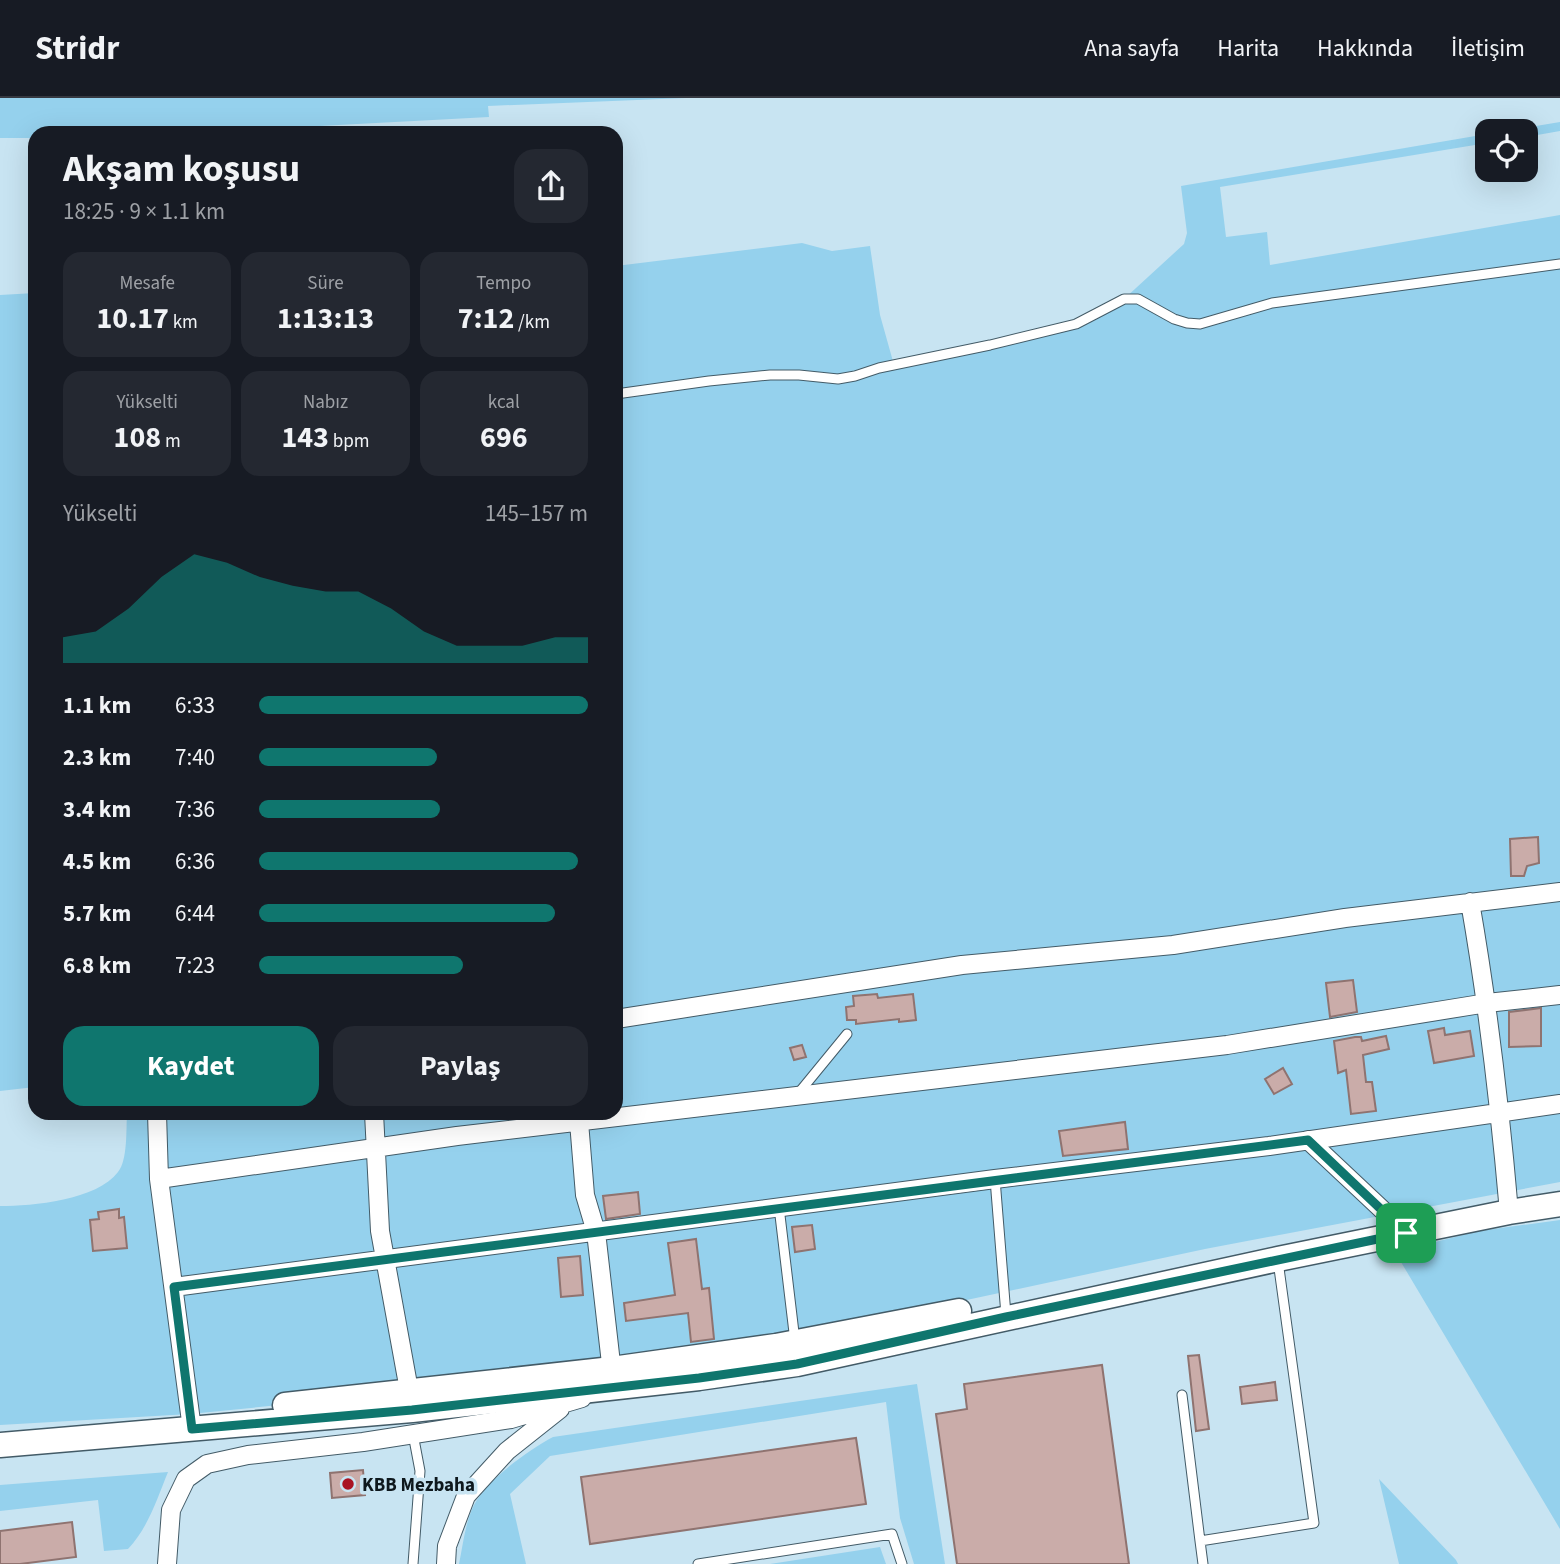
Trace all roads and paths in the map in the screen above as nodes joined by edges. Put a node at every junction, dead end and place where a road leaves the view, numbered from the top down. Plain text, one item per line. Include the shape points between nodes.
1 (1560, 264) edge
2 (623, 393) edge
3 (1560, 892) edge
4 (1470, 902) junction
5 (1560, 995) edge
6 (1488, 1003) junction
7 (623, 1018) edge
8 (847, 1034) dead end
9 (796, 1096) junction
10 (1560, 1104) edge
11 (1500, 1111) junction
12 (623, 1117) edge
13 (157, 1120) edge
14 (374, 1120) edge
15 (596, 1120) edge
16 (579, 1122) junction
17 (1308, 1140) junction
18 (376, 1148) junction
19 (159, 1179) junction
20 (995, 1179) junction
21 (1560, 1190) edge
22 (1560, 1204) edge
23 (1508, 1205) junction
24 (779, 1207) junction
25 (1400, 1227) junction
26 (596, 1232) junction
27 (1278, 1259) junction
28 (385, 1261) junction
29 (174, 1287) junction
30 (1005, 1309) junction
31 (796, 1353) junction
32 (612, 1377) junction
33 (1182, 1395) dead end
34 (566, 1405) junction
35 (412, 1412) junction
36 (191, 1422) junction
37 (0, 1429) edge
38 (0, 1445) edge
39 (1200, 1541) junction
40 (163, 1564) edge
41 (413, 1564) edge
42 (446, 1564) edge
43 (698, 1564) edge
44 (902, 1564) edge
45 (1203, 1564) edge

1 - 2 lane via 1272,303 1200,324 1174,319 1138,299 1124,299 1076,324 855,376 770,375
3 - 4 street
4 - 6 street
4 - 7 street via 1173,945 962,965
5 - 6 street
6 - 9 street via 1227,1045
6 - 11 street
8 - 9 lane
9 - 12 street
10 - 11 street
11 - 17 street
11 - 23 street
13 - 19 street
14 - 18 street
15 - 16 street
16 - 18 street
16 - 26 street via 584,1195
17 - 20 street
17 - 25 street
18 - 19 street
18 - 28 street
19 - 29 street
20 - 24 street
20 - 30 lane
21 - 23 main road
22 - 23 main road
23 - 25 main road
24 - 26 street
24 - 31 lane
25 - 27 main road
25 - 30 main road
26 - 28 street
26 - 32 street
27 - 30 main road
27 - 39 lane via 1314,1523
28 - 29 street
28 - 35 street
29 - 36 street
30 - 31 main road
31 - 32 main road via 699,1378
32 - 34 street
32 - 35 main road
33 - 39 lane
34 - 35 street via 511,1419
34 - 42 street via 508,1451 466,1496 447,1546
35 - 36 main road
35 - 40 street via 207,1464 186,1479 170,1510
35 - 41 lane via 420,1471
36 - 37 main road
36 - 38 main road
39 - 45 lane
43 - 44 lane via 892,1534

